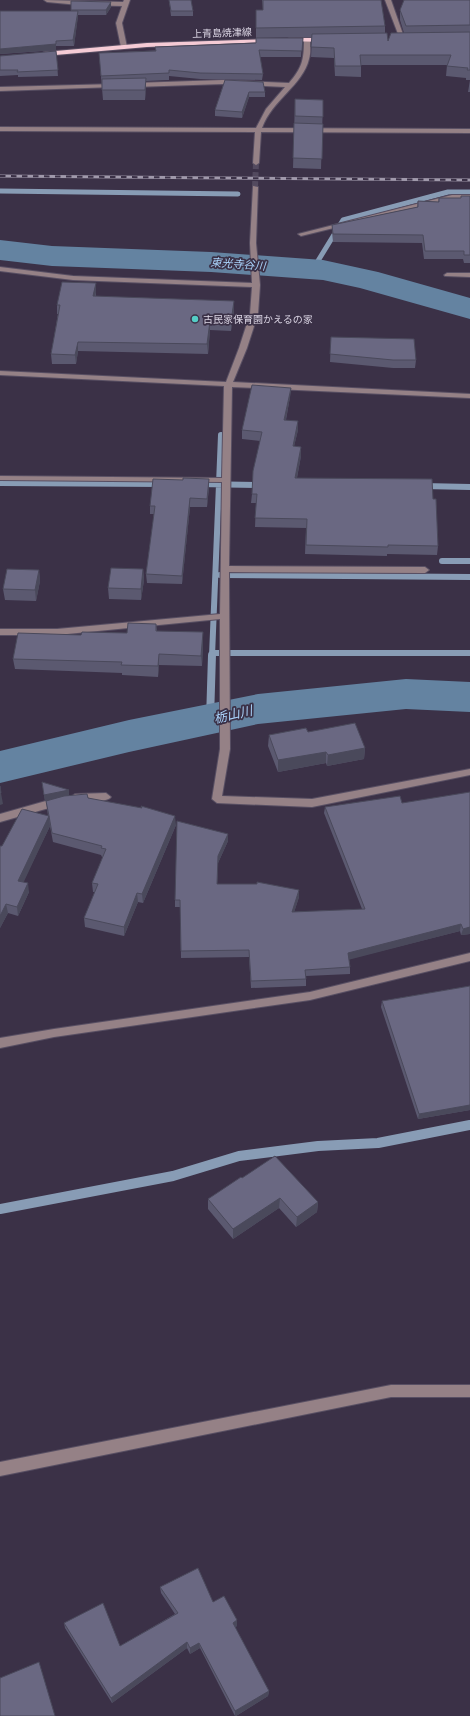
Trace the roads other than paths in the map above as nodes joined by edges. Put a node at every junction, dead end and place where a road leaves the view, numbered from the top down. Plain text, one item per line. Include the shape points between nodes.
1 (47, 0) edge
2 (388, 0) edge
3 (126, 2) edge
4 (403, 38) junction
5 (396, 39) edge
6 (410, 39) edge
7 (284, 40) edge
8 (307, 40) junction
9 (329, 40) edge
10 (276, 41) edge
11 (124, 47) junction
12 (39, 54) edge
13 (119, 85) edge
14 (127, 85) edge
15 (290, 85) junction
16 (0, 89) edge
17 (0, 129) edge
18 (258, 129) junction
19 (470, 131) edge
20 (256, 163) tunnel mouth
21 (255, 187) tunnel mouth
22 (470, 197) edge
23 (301, 234) dead end
24 (0, 269) edge
25 (447, 275) dead end
26 (470, 275) edge
27 (256, 283) junction
28 (0, 373) edge
29 (228, 385) junction
30 (470, 396) edge
31 (0, 478) edge
32 (227, 480) junction
33 (226, 569) junction
34 (425, 570) dead end
35 (224, 616) junction
36 (0, 632) edge
37 (470, 772) edge
38 (106, 796) dead end
39 (0, 818) edge
40 (470, 957) edge
41 (0, 1043) edge
42 (470, 1391) edge
43 (0, 1469) edge

1 - 3 street via 79,3
2 - 4 street
3 - 11 street via 119,23
4 - 5 main road
4 - 6 main road
7 - 8 main road
8 - 9 main road
8 - 15 street via 306,60
10 - 11 main road, 上青島焼津線
11 - 12 main road, 上青島焼津線
13 - 16 street
14 - 15 street via 223,82
15 - 18 street via 273,102
17 - 18 street
18 - 19 street
18 - 20 street
21 - 27 street via 253,243
22 - 23 street via 452,197
24 - 27 street via 73,278
25 - 26 street
27 - 29 street via 254,314
28 - 29 street
29 - 30 street
29 - 32 street
31 - 32 street
32 - 33 street
33 - 34 street
33 - 35 street
35 - 36 street via 57,632
35 - 37 street via 225,749 217,799 312,803
38 - 39 street via 75,798
40 - 41 street via 310,996
42 - 43 street via 391,1391

